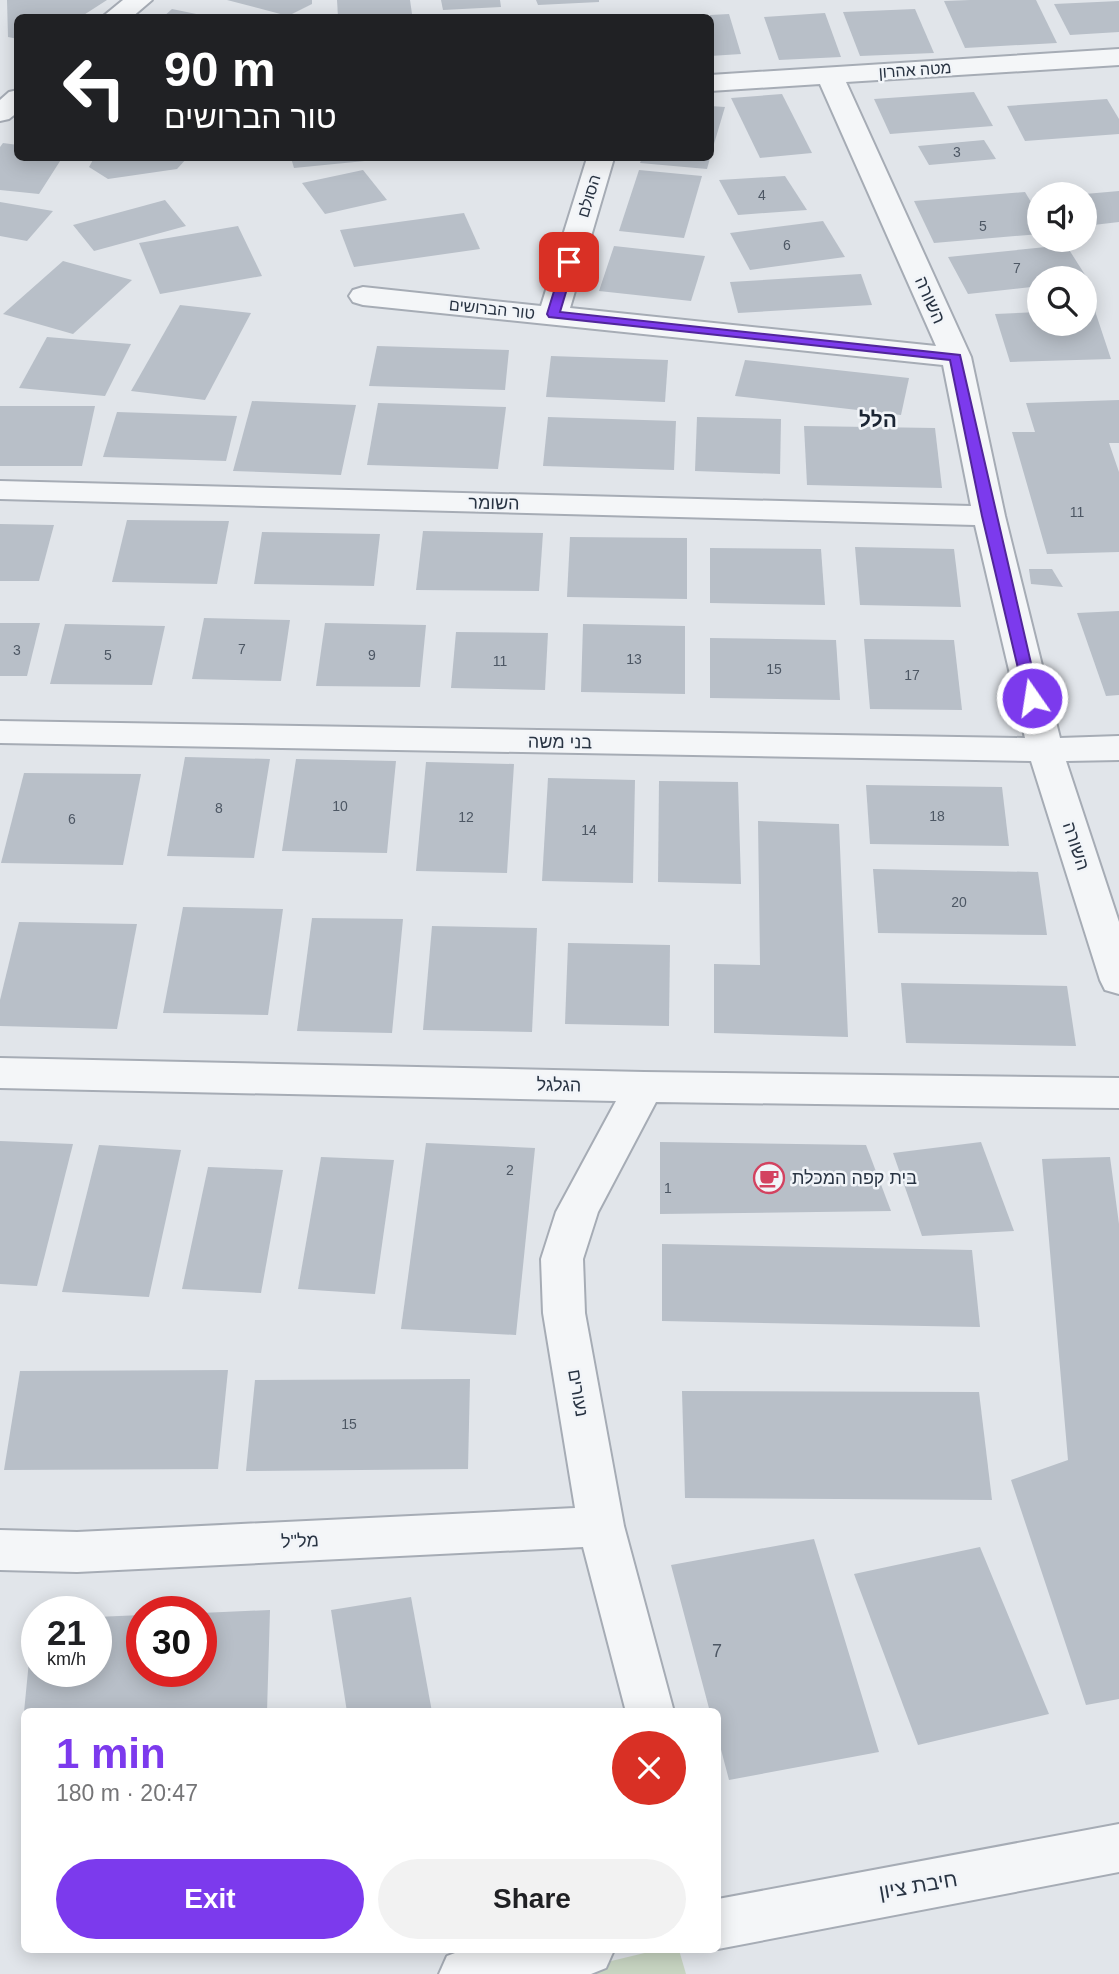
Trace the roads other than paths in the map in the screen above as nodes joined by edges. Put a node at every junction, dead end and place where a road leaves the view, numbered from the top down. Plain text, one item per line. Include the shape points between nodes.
1 (140, 0) edge
2 (119, 14) edge
3 (1119, 57) edge
4 (830, 76) junction
5 (714, 83) edge
6 (14, 101) edge
7 (0, 113) edge
8 (600, 161) edge
9 (363, 296) dead end
10 (553, 314) junction
11 (956, 357) junction
12 (0, 490) edge
13 (989, 516) junction
14 (0, 732) edge
15 (1119, 748) edge
16 (1045, 750) junction
17 (1119, 980) edge
18 (0, 1073) edge
19 (644, 1087) junction
20 (1119, 1093) edge
21 (601, 1526) junction
22 (0, 1550) edge
23 (649, 1708) edge
24 (1119, 1848) edge
25 (721, 1923) edge
26 (573, 1953) edge
27 (465, 1974) edge

1 - 2 street
3 - 4 street, מטה אהרון
4 - 5 street, מטה אהרון
4 - 11 street, השורה
6 - 7 street
8 - 10 street, הסולם
9 - 10 street, טור הברושים
10 - 11 street, טור הברושים
11 - 13 street, השורה
12 - 13 street, השומר
13 - 16 street, השורה
14 - 16 street, בני משה
15 - 16 street, בני משה
16 - 17 street, השורה
18 - 19 street, הגלגל
19 - 20 street, הגלגל
19 - 21 street, נעורים via 577,1212 562,1258 564,1313
21 - 22 street, מל"ל via 77,1552
21 - 23 street, נעורים
24 - 25 street, חיבת ציון
26 - 27 street

